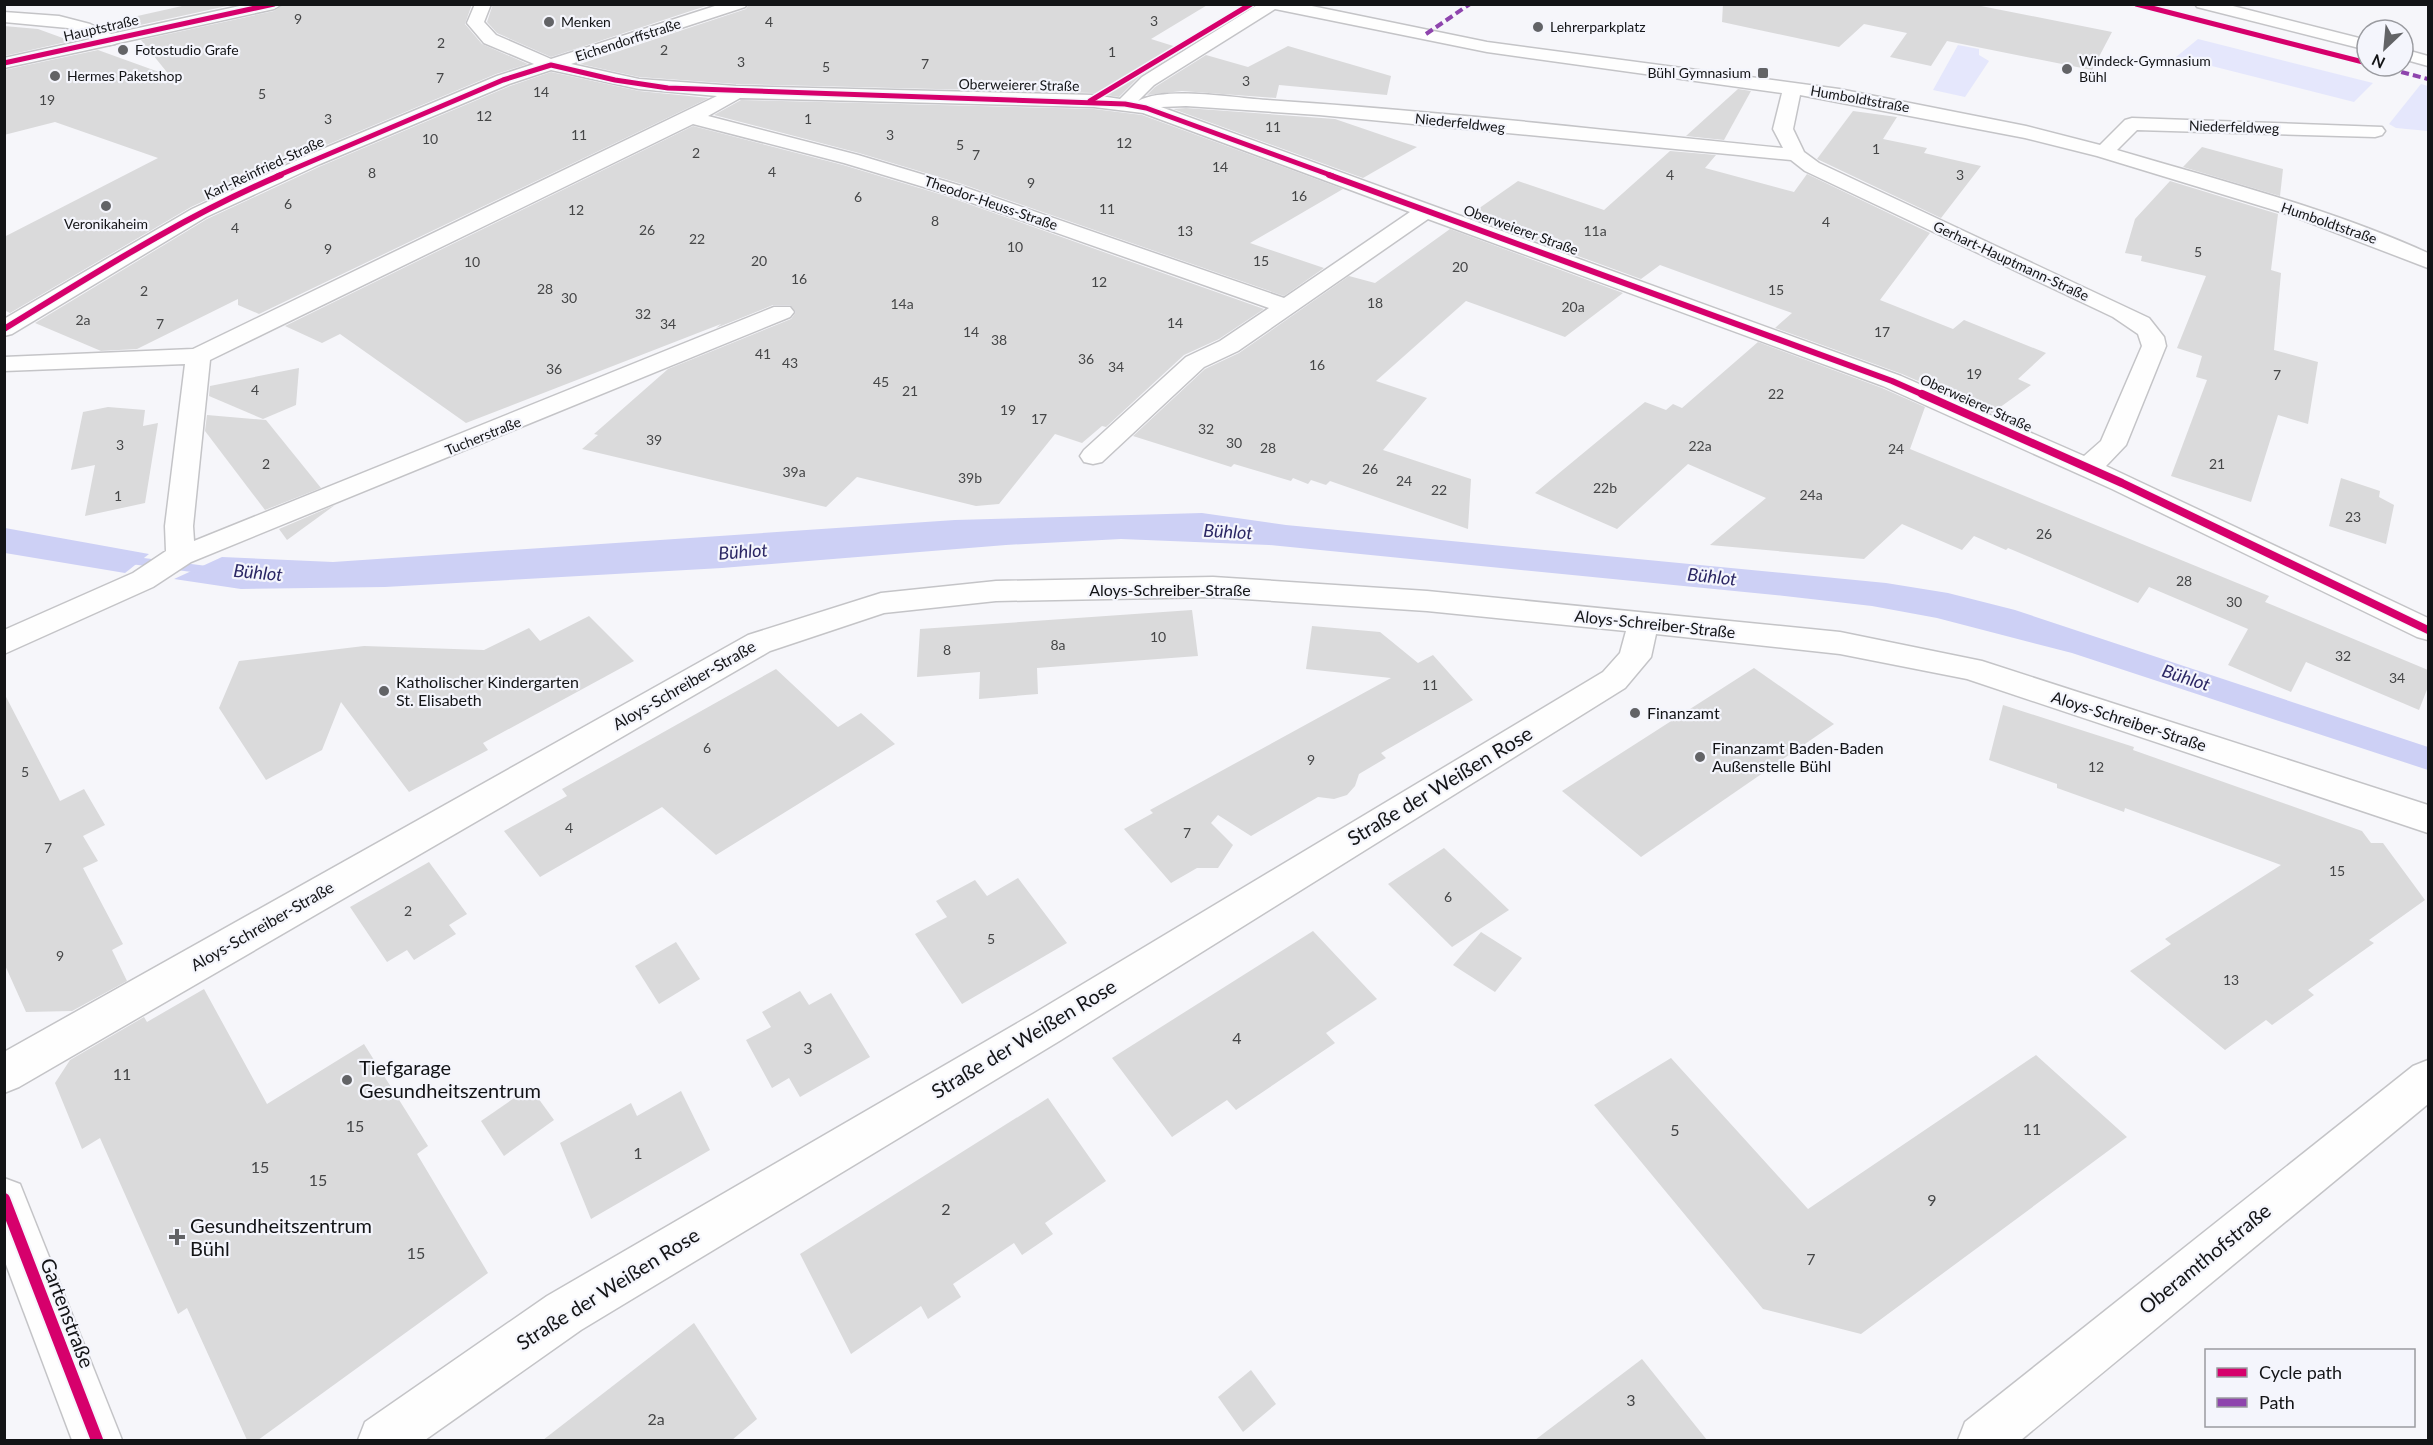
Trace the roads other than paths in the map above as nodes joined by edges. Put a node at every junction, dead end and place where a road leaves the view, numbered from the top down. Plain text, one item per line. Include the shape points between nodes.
1 (274, 4) edge
2 (483, 4) edge
3 (739, 4) edge
4 (1273, 4) edge
5 (2203, 4) edge
6 (4, 17) edge
7 (109, 40) junction
8 (2355, 42) edge
9 (4, 63) edge
10 (551, 65) junction
11 (1791, 87) junction
12 (736, 92) junction
13 (1125, 104) junction
14 (690, 117) junction
15 (2375, 132) dead end
16 (2104, 152) junction
17 (1796, 155) junction
18 (1426, 210) junction
19 (2428, 239) edge
20 (2397, 247) junction
21 (2428, 261) edge
22 (1286, 306) junction
23 (782, 312) dead end
24 (4, 329) edge
25 (198, 356) junction
26 (4, 364) edge
27 (1093, 456) dead end
28 (2087, 468) junction
29 (189, 548) junction
30 (1644, 622) junction
31 (2428, 630) edge
32 (4, 643) edge
33 (2428, 819) edge
34 (4, 1074) edge
35 (2428, 1079) edge
36 (4, 1198) edge
37 (97, 1440) edge
38 (383, 1440) edge
39 (1983, 1440) edge

1 - 7 street, Hauptstraße
2 - 10 street, Oberweierer Straße via 475,23 490,39
3 - 10 street, Eichendorffstraße
4 - 11 street, Humboldtstraße via 1497,48
4 - 13 street via 1148,81
5 - 8 street
6 - 7 street via 64,20
7 - 9 street, Hauptstraße
10 - 12 street, Oberweierer Straße via 639,84
10 - 24 street, Karl-Reinfried-Straße via 440,105 250,188 136,249
11 - 16 street, Humboldtstraße via 1954,116
11 - 17 street via 1783,129
12 - 13 street, Oberweierer Straße
12 - 14 street
13 - 17 street, Niederfeldweg via 1186,100 1319,109
13 - 18 street, Oberweierer Straße via 1146,108
14 - 22 street, Theodor-Heuss-Straße via 954,190
14 - 25 street
15 - 16 street, Niederfeldweg via 2132,124
16 - 20 street, Humboldtstraße via 2290,209
17 - 28 street, Gerhart-Hauptmann-Straße via 1836,181 2094,299 2148,329 2154,346 2113,445
18 - 22 street
18 - 28 street, Oberweierer Straße via 1892,381
19 - 20 street
20 - 21 street, Humboldtstraße
22 - 27 street via 1229,345 1195,362
23 - 29 street, Tucherstraße
25 - 26 street
25 - 29 street via 179,526
28 - 31 street, Oberweierer Straße
29 - 32 street, Tucherstraße via 143,580
30 - 33 street, Aloys-Schreiber-Straße via 1840,643 1971,669
30 - 34 street, Aloys-Schreiber-Straße via 1427,601 1213,587 996,591 881,603 759,643
30 - 38 street, Straße der Weißen Rose via 1635,657 1614,680 1047,1027 564,1313
35 - 39 street, Oberamthofstraße
36 - 37 street, Gartenstraße

